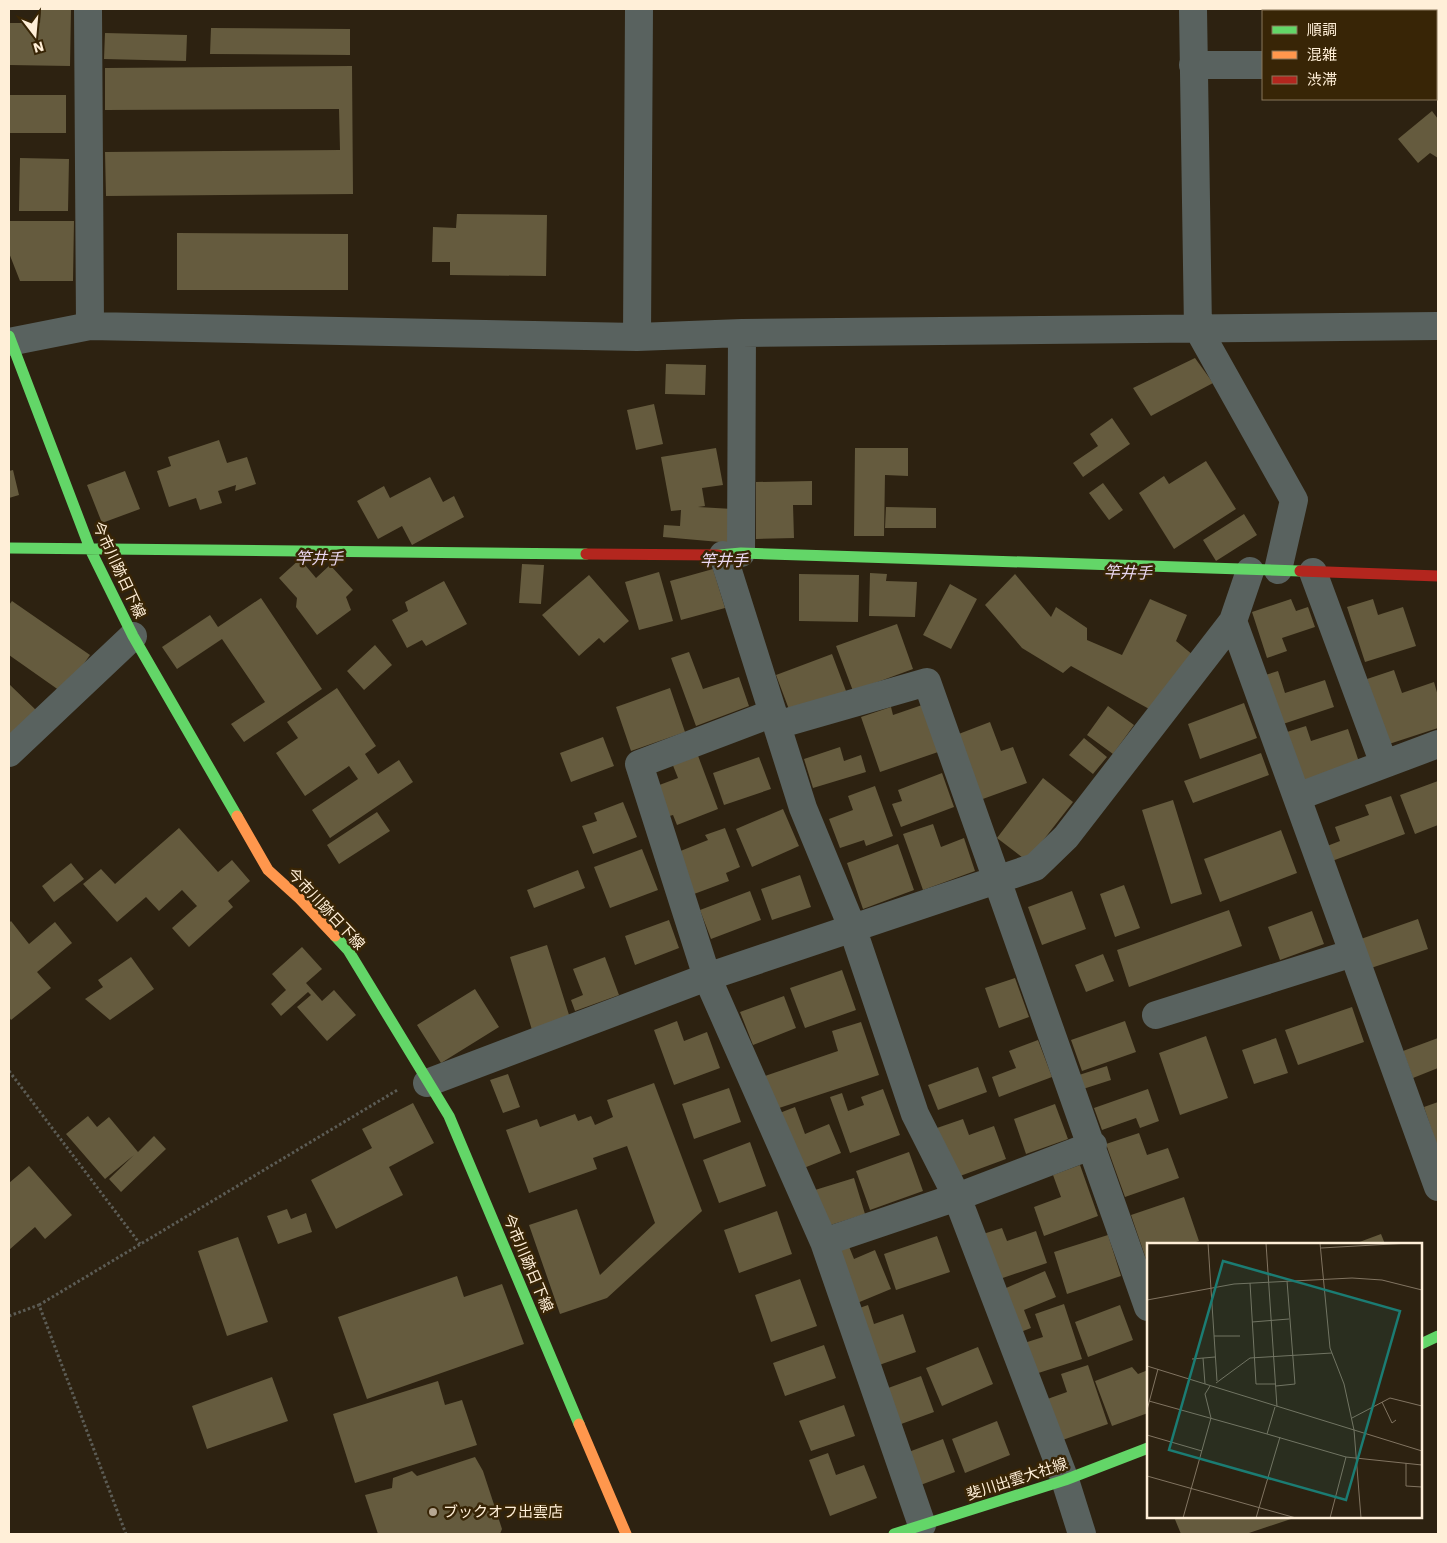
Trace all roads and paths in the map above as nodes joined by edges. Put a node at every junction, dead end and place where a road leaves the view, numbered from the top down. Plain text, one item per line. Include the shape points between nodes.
1 (88, 9) edge
2 (639, 9) edge
3 (1193, 9) edge
4 (1192, 65) junction
5 (1262, 65) edge
6 (90, 326) junction
7 (1438, 326) edge
8 (1198, 329) junction
9 (742, 332) junction
10 (637, 337) junction
11 (9, 340) edge
12 (9, 548) edge
13 (91, 550) junction
14 (732, 554) junction
15 (1278, 570) junction
16 (1250, 571) junction
17 (1313, 572) junction
18 (1438, 576) edge
19 (1233, 621) junction
20 (133, 636) junction
21 (775, 719) junction
22 (1438, 744) edge
23 (9, 753) edge
24 (1384, 764) junction
25 (1297, 797) junction
26 (996, 880) junction
27 (852, 927) junction
28 (1353, 953) junction
29 (707, 977) junction
30 (1156, 1014) dead end
31 (9, 1071) edge
32 (425, 1079) junction
33 (1092, 1145) junction
34 (1438, 1187) edge
35 (957, 1197) junction
36 (824, 1242) junction
37 (140, 1244) junction
38 (1147, 1304) edge
39 (39, 1305) junction
40 (9, 1316) edge
41 (1438, 1336) edge
42 (1422, 1344) edge
43 (1147, 1448) edge
44 (1065, 1480) junction
45 (922, 1525) junction
46 (126, 1534) edge
47 (626, 1534) edge
48 (894, 1534) edge
49 (1082, 1534) edge

1 - 6 street
2 - 10 street
3 - 4 street
4 - 5 street
4 - 8 street
6 - 10 street
6 - 11 street
7 - 8 street
8 - 9 street
8 - 15 street via 1294,500
9 - 10 street
9 - 14 street
11 - 13 street, 今市川跡日下線
12 - 13 street
13 - 14 street
13 - 20 street, 今市川跡日下線
14 - 16 street
14 - 21 street
15 - 16 street
15 - 17 street
16 - 19 street
17 - 18 street
17 - 24 street
19 - 25 street
19 - 26 street via 1066,837 1035,867
20 - 23 street
20 - 32 street, 今市川跡日下線 via 268,870 348,950
21 - 26 street via 926,682
21 - 27 street via 803,808
21 - 29 street via 639,764
22 - 24 street
24 - 25 street
25 - 28 street
26 - 27 street
26 - 33 street
27 - 29 street
27 - 35 street via 915,1114
28 - 30 street
28 - 34 street
29 - 32 street
29 - 36 street
31 - 37 path
32 - 37 path
32 - 47 street, 今市川跡日下線 via 449,1116
33 - 35 street
33 - 38 street
35 - 36 street
35 - 44 street
36 - 45 street
37 - 39 path
39 - 40 path
39 - 46 path
41 - 42 street
43 - 44 street, 斐川出雲大社線
44 - 45 street, 斐川出雲大社線
44 - 49 street
45 - 48 street, 斐川出雲大社線

